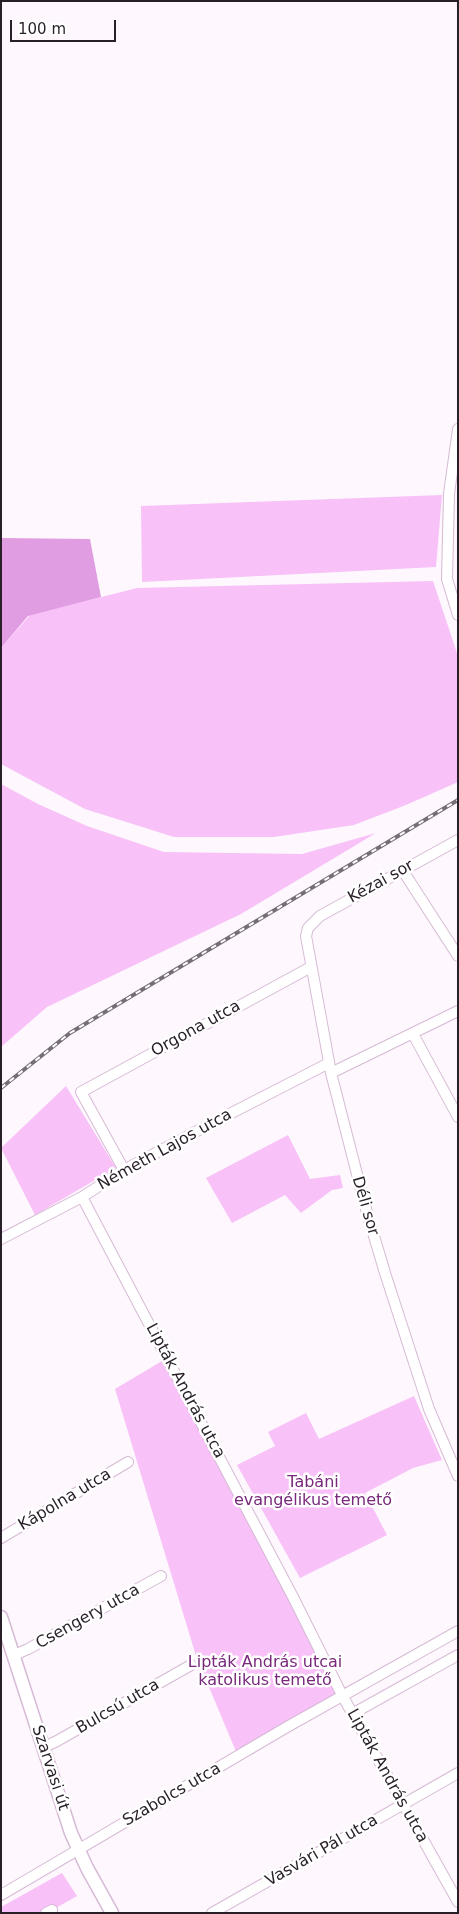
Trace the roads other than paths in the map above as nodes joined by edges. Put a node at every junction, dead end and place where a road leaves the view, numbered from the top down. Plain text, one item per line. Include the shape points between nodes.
1 (458, 429) edge
2 (458, 615) edge
3 (458, 840) edge
4 (403, 871) junction
5 (308, 928) joint
6 (458, 956) edge
7 (311, 967) junction
8 (458, 1011) edge
9 (414, 1034) junction
10 (330, 1068) junction
11 (458, 1118) edge
12 (124, 1170) junction
13 (82, 1197) junction
14 (1, 1239) edge
15 (128, 1462) dead end
16 (458, 1476) edge
17 (1, 1538) edge
18 (161, 1576) dead end
19 (1, 1617) edge
20 (458, 1630) edge
21 (14, 1655) junction
22 (458, 1655) edge
23 (191, 1665) dead end
24 (342, 1695) junction
25 (352, 1714) junction
26 (44, 1747) junction
27 (458, 1773) edge
28 (404, 1804) junction
29 (78, 1850) junction
30 (1, 1895) edge
31 (458, 1902) edge
32 (112, 1913) edge
33 (212, 1913) edge

1 - 2 street via 449,494 447,579
3 - 4 street, Kézai sor
4 - 5 street, Kézai sor via 320,916
4 - 6 street
5 - 7 street, Déli sor via 306,936
7 - 10 street, Déli sor
7 - 12 street, Orgona utca via 81,1092
8 - 9 street, Németh Lajos utca
9 - 10 street, Németh Lajos utca
9 - 11 street
10 - 12 street, Németh Lajos utca via 212,1123
10 - 16 street, Déli sor via 348,1144 388,1282 429,1409
12 - 13 street, Németh Lajos utca
13 - 14 street, Németh Lajos utca
13 - 24 street, Lipták András utca
15 - 17 street, Kápolna utca
18 - 21 street, Csengery utca
19 - 21 main road, Szarvasi út
20 - 24 street, Szabolcs utca
21 - 26 main road, Szarvasi út
22 - 25 street
23 - 26 street, Bulcsú utca
24 - 25 street, Lipták András utca
24 - 29 street, Szabolcs utca
25 - 28 street, Lipták András utca
26 - 29 main road, Szarvasi út
27 - 28 street, Vasvári Pál utca
28 - 31 street, Lipták András utca
28 - 33 street, Vasvári Pál utca
29 - 30 street, Szabolcs utca
29 - 32 main road, Szarvasi út

